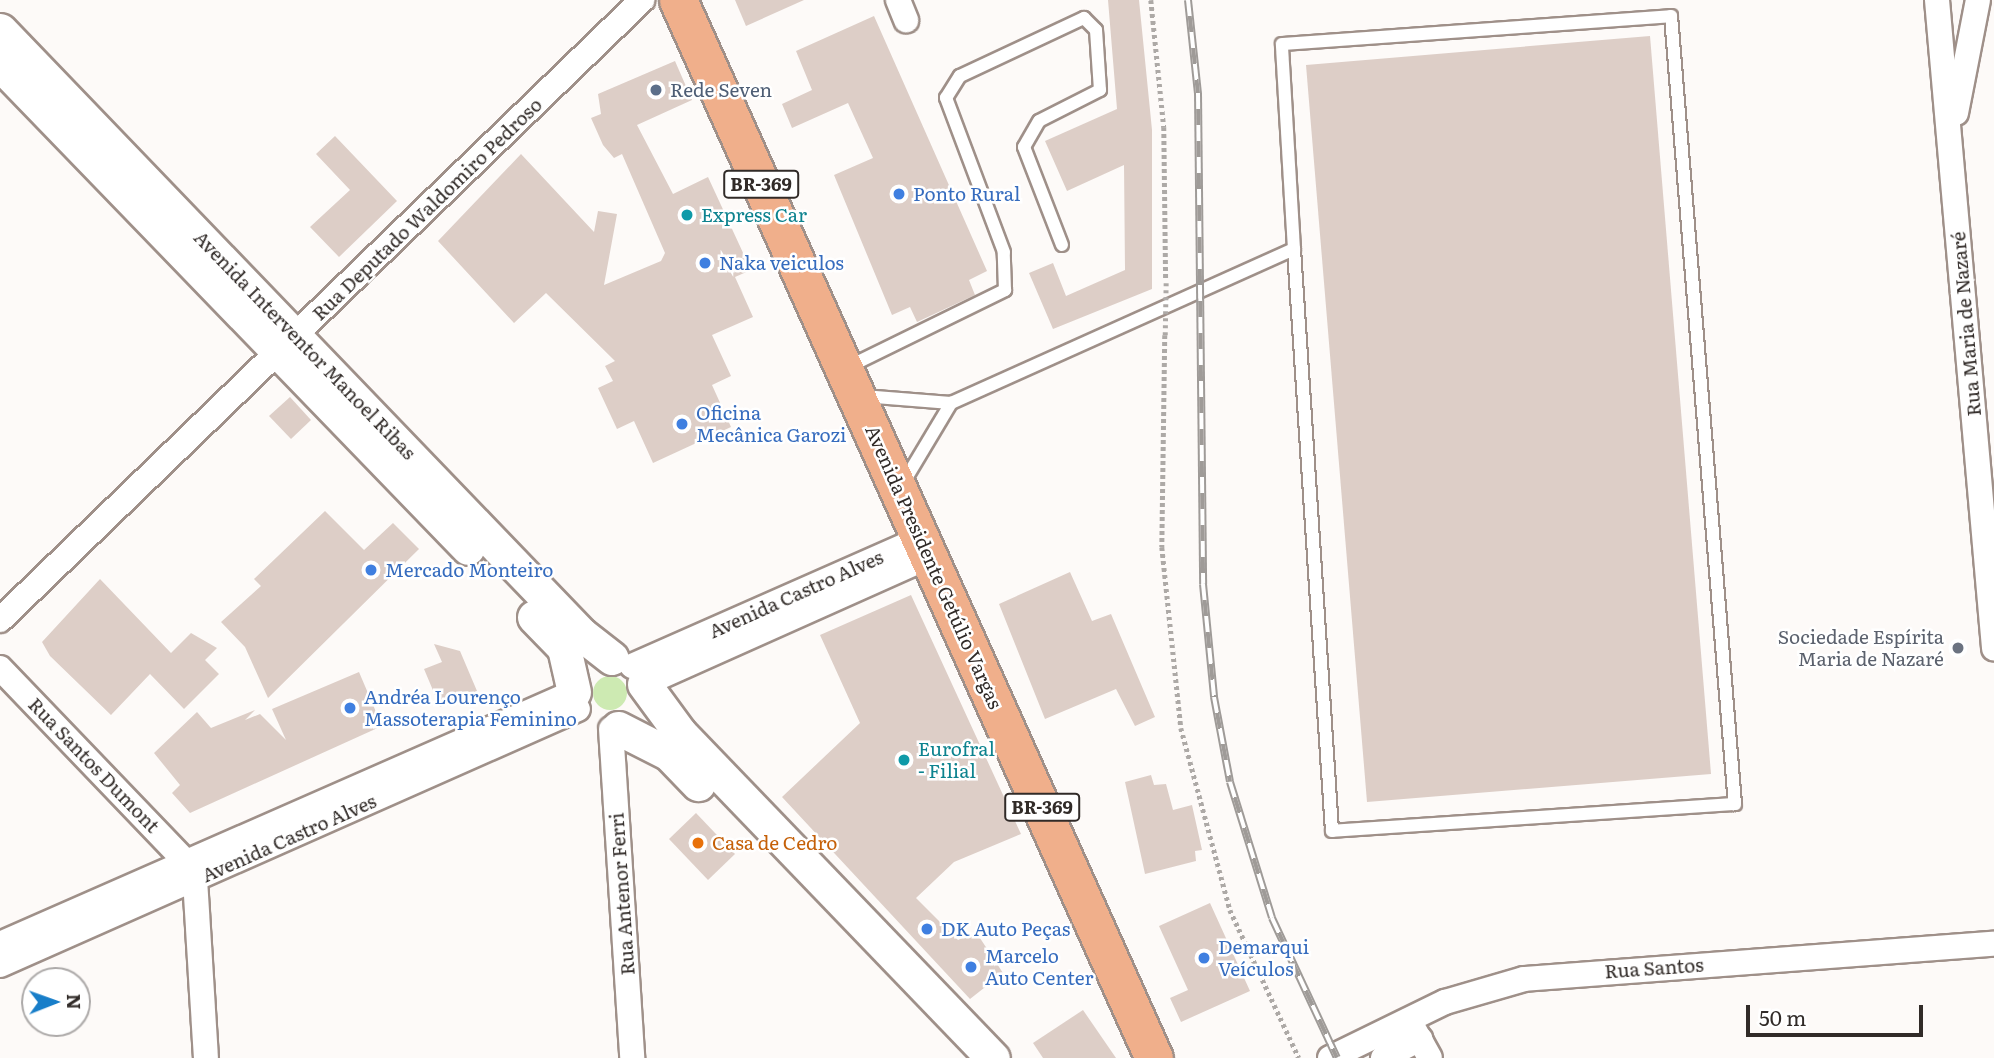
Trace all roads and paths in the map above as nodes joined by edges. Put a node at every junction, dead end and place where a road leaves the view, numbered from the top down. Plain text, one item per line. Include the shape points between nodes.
1 (642, 0) edge
2 (678, 0) edge
3 (1151, 0) edge
4 (1937, 0) edge
5 (1978, 0) edge
6 (0, 30) edge
7 (0, 64) edge
8 (1950, 144) junction
9 (1062, 245) dead end
10 (1294, 249) junction
11 (288, 343) junction
12 (851, 382) junction
13 (951, 403) junction
14 (1986, 463) edge
15 (900, 489) junction
16 (926, 547) junction
17 (0, 620) edge
18 (1994, 649) edge
19 (0, 668) edge
20 (629, 669) junction
21 (576, 701) junction
22 (615, 728) junction
23 (790, 864) junction
24 (191, 871) junction
25 (0, 944) edge
26 (1994, 944) edge
27 (0, 965) edge
28 (1420, 1039) edge
29 (206, 1058) edge
30 (632, 1058) edge
31 (961, 1058) edge
32 (993, 1058) edge
33 (1154, 1058) edge
34 (1299, 1058) edge
35 (1330, 1058) edge
36 (1382, 1058) edge

1 - 11 street, Rua Deputado Waldomiro Pedroso
2 - 12 main road, Avenida Presidente Getúlio Vargas / BR-369
3 - 34 path, bridge via 1164,127 1162,547 1181,728 1230,911
4 - 8 street, Rua Maria de Nazaré
5 - 8 street
6 - 11 street, Avenida Interventor Manoel Ribas
7 - 11 street, Avenida Interventor Manoel Ribas
8 - 14 street, Rua Maria de Nazaré
9 - 12 lane via 1024,147 1039,121 1100,90 1096,30 1084,18 960,76 946,98 1004,253 1005,290
10 - 10 lane via 1282,44 1671,16 1735,804 1332,831
10 - 13 lane
11 - 17 street, Rua Deputado Waldomiro Pedroso
11 - 20 street, Avenida Interventor Manoel Ribas via 581,634
11 - 21 street, Avenida Interventor Manoel Ribas via 564,648
12 - 13 lane
12 - 15 main road, Avenida Presidente Getúlio Vargas / BR-369
13 - 15 lane
14 - 18 street, Rua Maria de Nazaré
15 - 16 main road, Avenida Presidente Getúlio Vargas / BR-369
16 - 20 street, Avenida Castro Alves
16 - 33 main road, Avenida Presidente Getúlio Vargas / BR-369
19 - 24 street, Rua Santos Dumont
20 - 21 street via 586,667
20 - 22 street via 640,711
20 - 23 street, Avenida Interventor Manoel Ribas
21 - 22 street via 592,724
21 - 24 street, Avenida Castro Alves
22 - 23 street, Avenida Interventor Manoel Ribas via 669,754
22 - 30 street, Rua Antenor Ferri
23 - 31 street, Avenida Interventor Manoel Ribas
23 - 32 street, Avenida Interventor Manoel Ribas
24 - 25 street, Avenida Castro Alves
24 - 27 street, Avenida Castro Alves
24 - 29 street
26 - 28 street, Rua Santos via 1556,974 1461,997
28 - 35 street, Rua Santos
28 - 36 street

